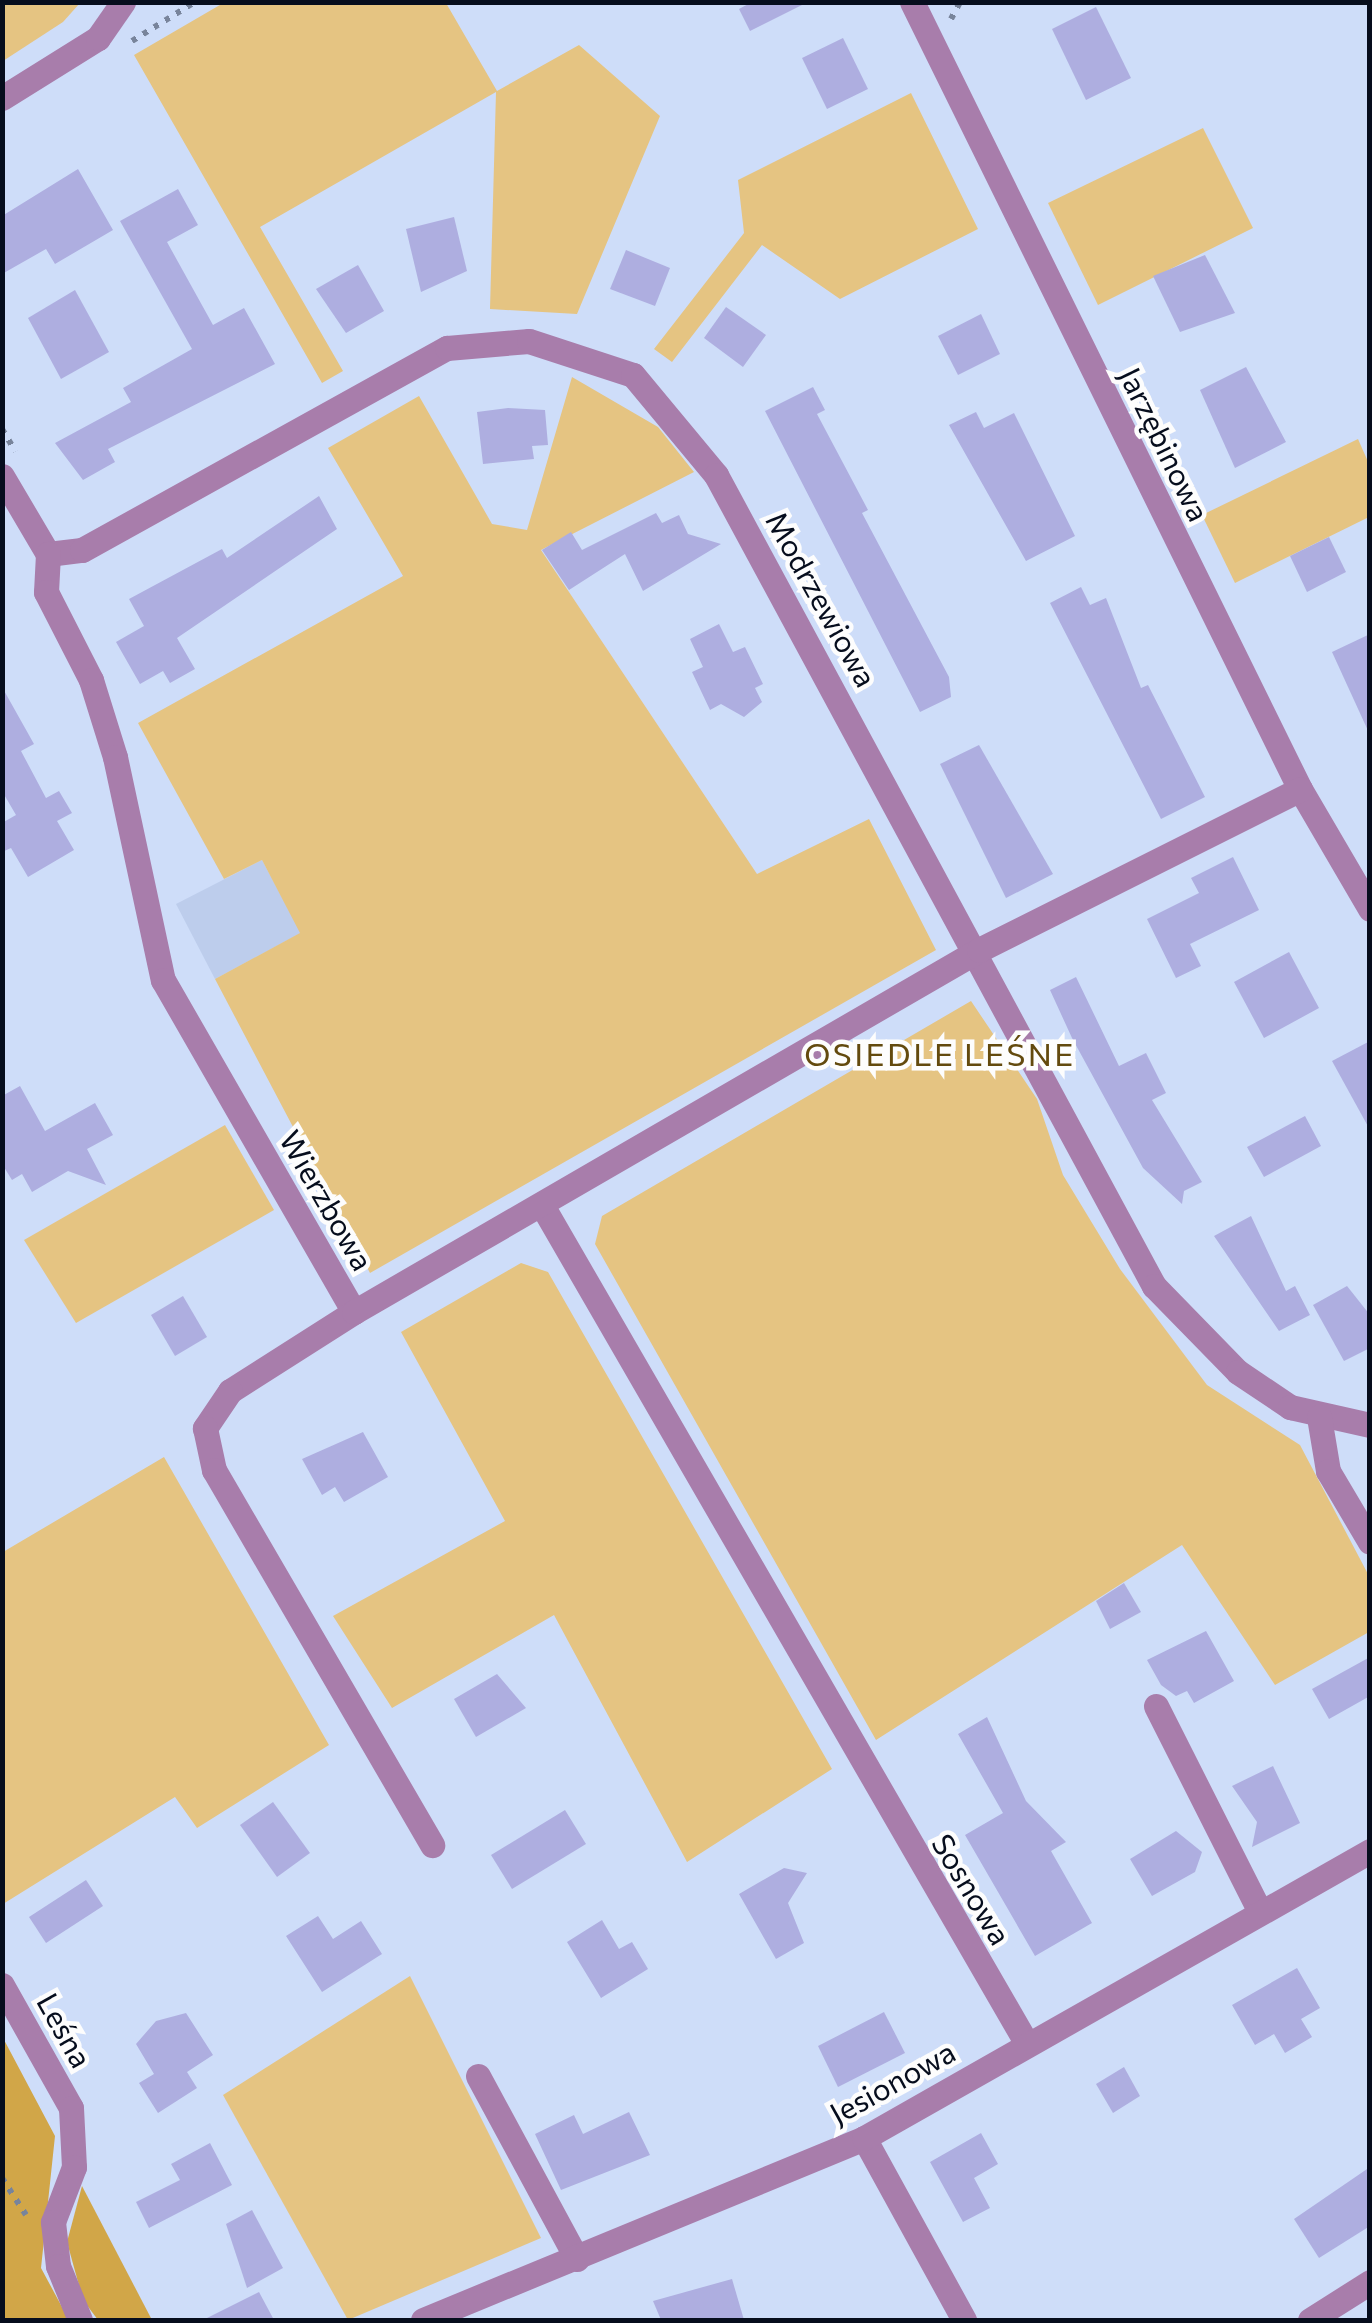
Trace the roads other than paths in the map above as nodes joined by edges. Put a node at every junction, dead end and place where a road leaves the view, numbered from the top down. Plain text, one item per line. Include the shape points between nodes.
1 (123, 2) edge
2 (912, 2) edge
3 (2, 98) edge
4 (11, 467) edge
5 (48, 554) junction
6 (1300, 788) junction
7 (1370, 910) edge
8 (979, 950) junction
9 (543, 1207) junction
10 (354, 1312) junction
11 (1319, 1417) junction
12 (1370, 1425) edge
13 (1370, 1542) edge
14 (1156, 1706) dead end
15 (432, 1844) dead end
16 (1370, 1852) edge
17 (1259, 1910) junction
18 (2, 1985) edge
19 (1026, 2044) junction
20 (478, 2076) dead end
21 (864, 2138) junction
22 (577, 2259) junction
23 (1370, 2282) edge
24 (80, 2320) edge
25 (422, 2320) edge
26 (964, 2320) edge
27 (1310, 2320) edge

1 - 3 street via 98,38
2 - 6 street, Jarzębinowa
4 - 5 street
5 - 8 street, Modrzewiowa via 82,550 447,348 529,341 600,357 659,398 716,475
5 - 10 street, Wierzbowa via 46,592 90,680 114,758 163,980
6 - 7 street, Jarzębinowa
6 - 8 street
8 - 9 street
8 - 11 street, Modrzewiowa via 1154,1286 1238,1372
9 - 10 street
9 - 19 street, Sosnowa
10 - 15 street, Wierzbowa via 230,1391 206,1428 214,1470
11 - 12 street, Modrzewiowa
11 - 13 street via 1328,1471
14 - 17 street
16 - 17 street, Jesionowa
17 - 19 street, Jesionowa
18 - 24 street, Leśna via 71,2108 74,2168 53,2222 58,2266
19 - 21 street, Jesionowa
20 - 22 street
21 - 22 street, Jesionowa
21 - 26 street
22 - 25 street, Jesionowa
23 - 27 street

